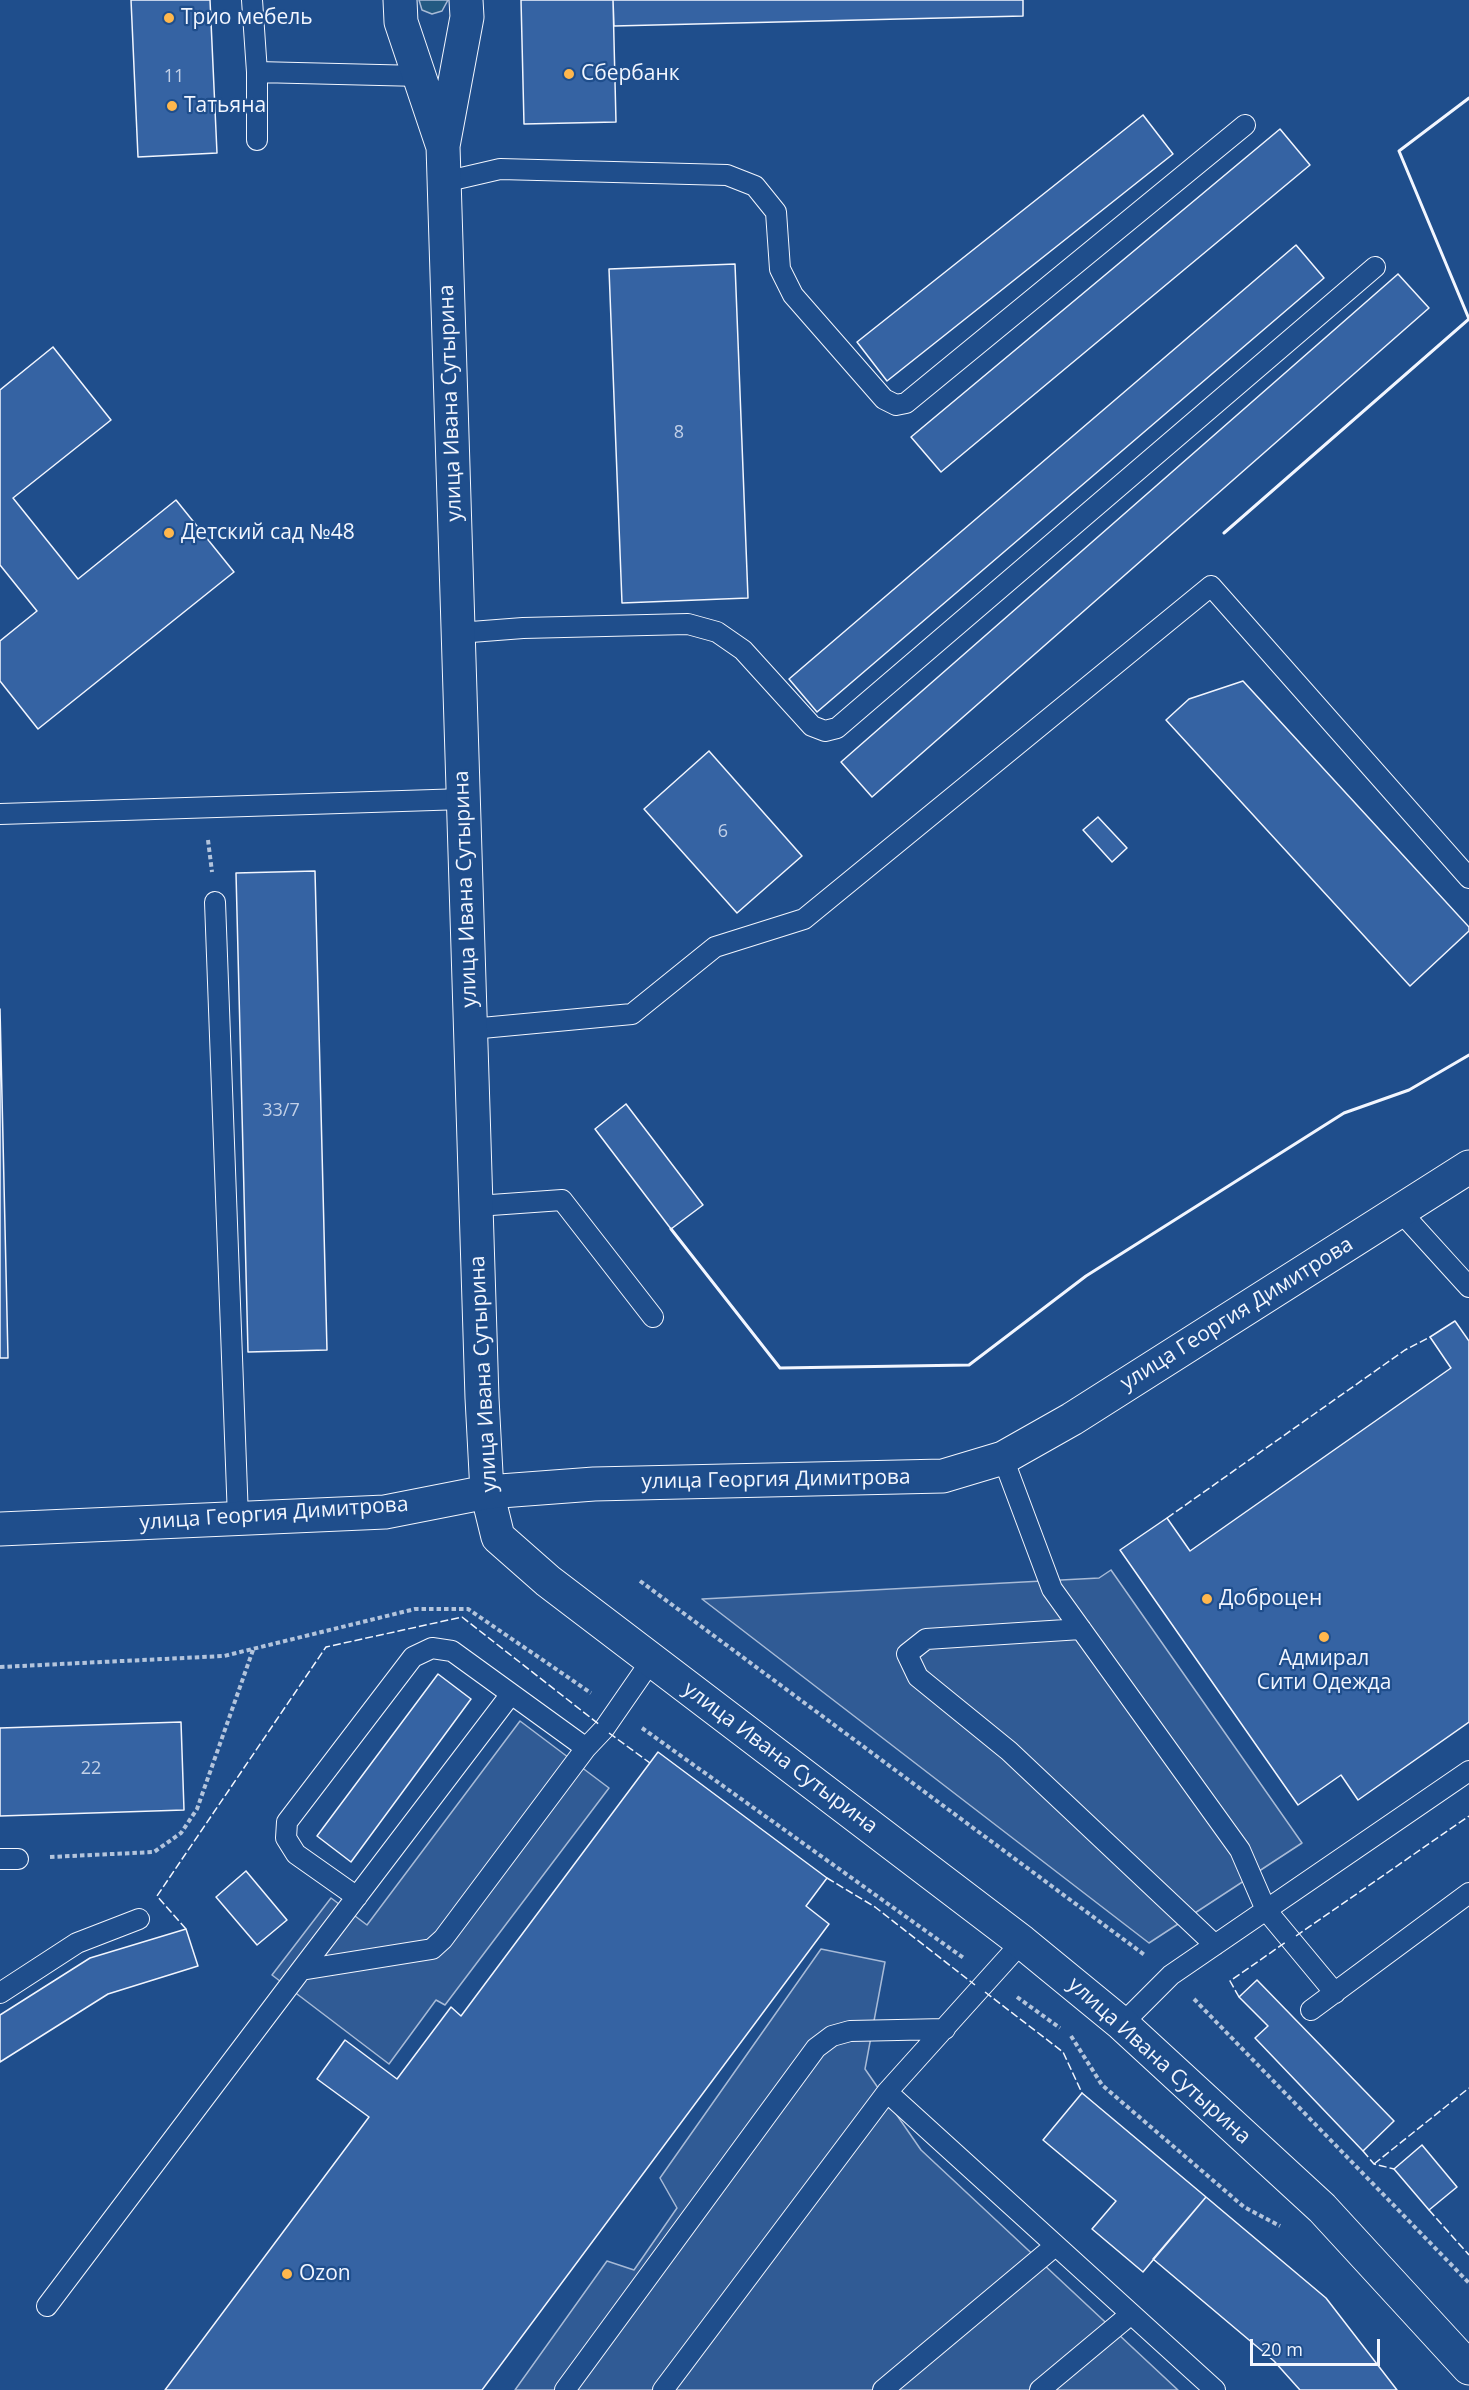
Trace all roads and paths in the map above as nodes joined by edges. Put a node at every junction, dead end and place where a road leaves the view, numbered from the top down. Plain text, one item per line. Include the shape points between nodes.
1 (252, 0) edge
2 (400, 0) edge
3 (466, 0) edge
4 (257, 72) junction
5 (420, 76) junction
6 (1245, 125) dead end
7 (257, 140) dead end
8 (443, 146) junction
9 (444, 182) junction
10 (1375, 267) dead end
11 (458, 633) junction
12 (464, 799) junction
13 (205, 807) junction
14 (0, 814) edge
15 (1469, 878) edge
16 (215, 902) joint
17 (471, 1029) junction
18 (1469, 1167) edge
19 (477, 1206) junction
20 (1400, 1211) junction
21 (1469, 1287) edge
22 (653, 1317) dead end
23 (1003, 1458) junction
24 (488, 1492) junction
25 (238, 1518) junction
26 (0, 1529) edge
27 (640, 1581) dead end
28 (1081, 1629) junction
29 (253, 1649) junction
30 (651, 1660) junction
31 (0, 1667) edge
32 (511, 1694) junction
33 (616, 1711) junction
34 (586, 1748) junction
35 (1469, 1771) edge
36 (9, 1859) edge
37 (1469, 1893) edge
38 (357, 1897) junction
39 (1266, 1910) junction
40 (139, 1919) dead end
41 (1022, 1942) junction
42 (1215, 1945) junction
43 (301, 1971) junction
44 (1171, 1975) junction
45 (990, 1977) junction
46 (0, 1993) edge
47 (1335, 1993) junction
48 (1311, 2010) dead end
49 (1122, 2024) junction
50 (945, 2029) junction
51 (886, 2092) junction
52 (1286, 2229) dead end
53 (1055, 2246) junction
54 (1469, 2283) edge
55 (47, 2306) dead end
56 (1131, 2314) junction
57 (1469, 2368) edge
58 (1205, 2387) edge
59 (565, 2390) edge
60 (663, 2390) edge
61 (883, 2390) edge
62 (1040, 2390) edge

1 - 4 lane
2 - 5 main road, улица Ивана Сутырина via 401,22
3 - 8 main road, улица Ивана Сутырина via 467,17
4 - 5 lane
4 - 7 lane
5 - 8 main road, улица Ивана Сутырина
6 - 9 lane via 906,403 896,405 884,399 793,295 780,269 776,212 755,186 727,175 500,169
8 - 9 main road, улица Ивана Сутырина
9 - 11 main road, улица Ивана Сутырина
10 - 11 lane via 837,728 825,731 812,726 743,650 717,632 688,624
11 - 12 main road, улица Ивана Сутырина
12 - 13 lane
12 - 17 main road, улица Ивана Сутырина
13 - 14 lane
13 - 16 path
15 - 17 lane via 1211,586 804,919 715,947 632,1014
16 - 25 lane
17 - 19 main road, улица Ивана Сутырина
18 - 20 main road, улица Георгия Димитрова
19 - 22 lane via 562,1200
19 - 24 main road, улица Ивана Сутырина
20 - 21 lane
20 - 23 main road, улица Георгия Димитрова via 1072,1419
23 - 24 main road, улица Георгия Димитрова via 943,1476 594,1484
23 - 28 lane via 1052,1589
24 - 25 main road, улица Георгия Димитрова via 385,1512
24 - 30 main road, улица Ивана Сутырина via 498,1537
25 - 26 main road, улица Георгия Димитрова
27 - 44 path
28 - 39 lane via 1240,1850
28 - 42 lane via 926,1639 907,1654 918,1677 1009,1751
29 - 31 path via 224,1656
29 - 33 path via 415,1609 468,1609
29 - 36 path via 197,1809 181,1833 154,1852
30 - 33 lane
30 - 41 main road, улица Ивана Сутырина
32 - 34 lane
32 - 38 lane
32 - 38 lane via 452,1651 432,1648 413,1657 286,1821 286,1838 296,1854
33 - 34 lane
33 - 45 path
34 - 43 lane via 432,1949
35 - 39 lane
37 - 47 lane
38 - 43 lane
39 - 42 lane
39 - 47 lane
40 - 46 lane via 77,1943
41 - 45 lane
41 - 49 main road, улица Ивана Сутырина
42 - 44 lane
43 - 55 lane
44 - 49 lane
44 - 54 path
45 - 50 lane
45 - 52 path via 1072,2036 1102,2085 1244,2207
47 - 48 lane
49 - 57 main road, улица Ивана Сутырина via 1322,2208
50 - 51 lane
50 - 59 lane via 850,2031 832,2036 816,2048
51 - 53 lane
51 - 60 lane
53 - 56 lane
53 - 61 lane
56 - 58 lane
56 - 62 lane

